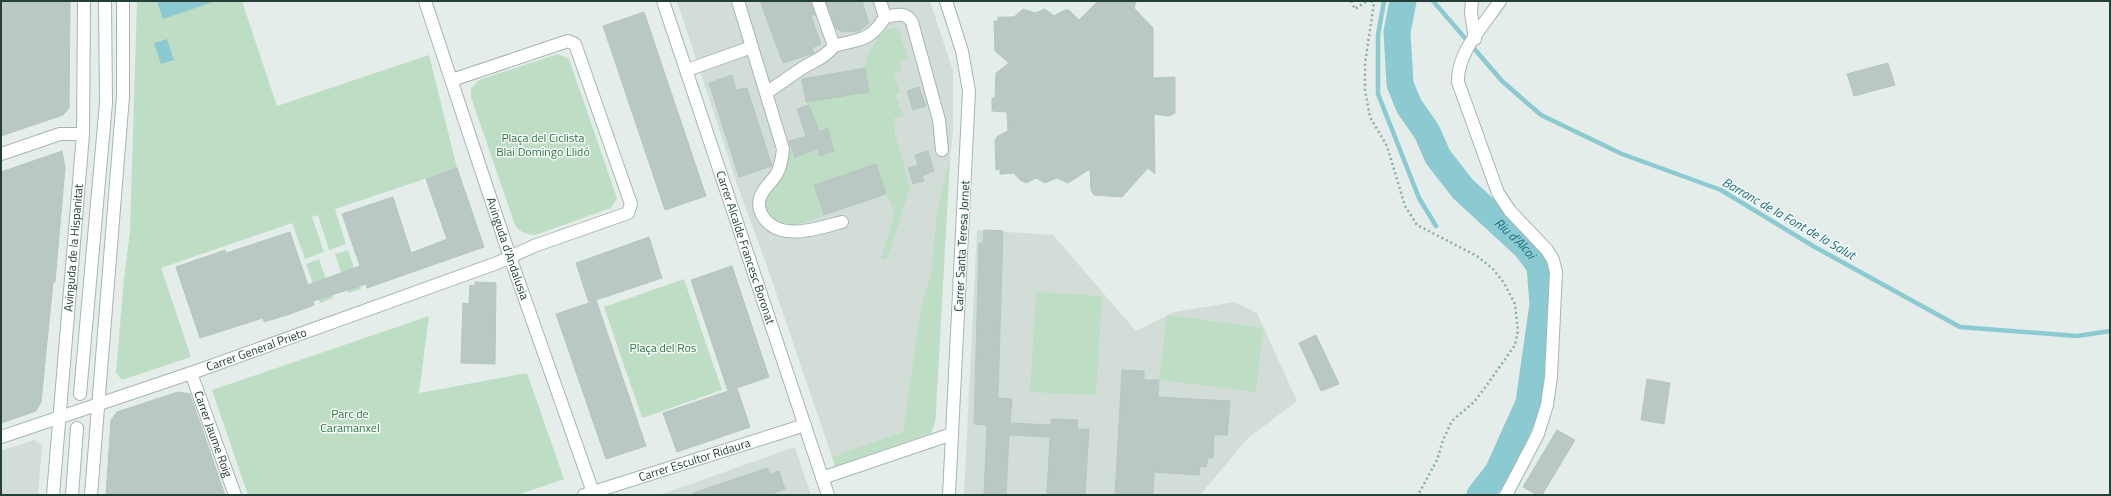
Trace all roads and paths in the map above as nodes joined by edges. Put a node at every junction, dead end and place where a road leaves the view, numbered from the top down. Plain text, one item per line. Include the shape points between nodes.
1 (84, 1) edge
2 (105, 1) edge
3 (123, 1) edge
4 (425, 1) edge
5 (663, 1) edge
6 (738, 1) edge
7 (818, 1) edge
8 (880, 1) edge
9 (946, 1) edge
10 (1351, 1) edge
11 (1366, 1) edge
12 (1371, 1) edge
13 (1472, 1) edge
14 (1500, 1) edge
15 (885, 17) junction
16 (1475, 39) junction
17 (834, 46) junction
18 (752, 47) junction
19 (687, 70) junction
20 (452, 80) junction
21 (768, 98) junction
22 (83, 134) junction
23 (942, 150) dead end
24 (1, 154) edge
25 (842, 222) dead end
26 (510, 257) junction
27 (191, 373) junction
28 (80, 394) dead end
29 (98, 405) junction
30 (59, 417) junction
31 (805, 425) junction
32 (77, 428) dead end
33 (952, 434) junction
34 (1, 437) edge
35 (822, 478) junction
36 (591, 494) edge
37 (53, 495) edge
38 (72, 495) edge
39 (91, 495) edge
40 (235, 495) edge
41 (828, 495) edge
42 (949, 495) edge
43 (1418, 495) edge
44 (1506, 495) edge

1 - 22 street, Avinguda de la Hispanitat
2 - 28 street, Avinguda de la Hispanitat via 106,104
3 - 29 street via 123,96
4 - 20 street, Avinguda d'Andalusia
5 - 19 street, Carrer Alcalde Francesc Boronat
6 - 18 street
7 - 17 street
8 - 15 street
9 - 33 street, Carrer Santa Teresa Jornet via 962,51 969,91
10 - 11 path via 1355,9
12 - 43 path via 1374,3 1365,90 1370,117 1387,146 1406,206 1417,225 1477,256 1493,269 1515,304 1518,331 1515,345 1489,382 1475,401 1452,421 1437,460
13 - 16 street
14 - 16 street
15 - 17 street via 868,37
15 - 23 street via 901,14 912,22 939,120
16 - 44 street via 1463,56 1459,68 1458,82 1462,97 1498,193 1510,211 1547,250 1555,265 1556,278 1551,377 1547,405 1538,434
17 - 21 street via 828,54 801,69
18 - 19 street
18 - 21 street
19 - 31 street, Carrer Alcalde Francesc Boronat
20 - 26 street, Avinguda d'Andalusia
20 - 26 street via 568,41 576,44 631,204 626,215 534,246
21 - 25 street via 780,137 782,158 775,176 759,200 761,214 774,227 793,232
22 - 24 street via 60,134
22 - 30 street, Avinguda de la Hispanitat
26 - 27 street, Carrer General Prieto
26 - 36 street, Avinguda d'Andalusia
27 - 29 street, Carrer General Prieto
27 - 40 street, Carrer Jaume Roig
29 - 30 street, Carrer General Prieto
29 - 39 street
30 - 34 street, Carrer General Prieto
30 - 37 street, Avinguda de la Hispanitat
31 - 35 street, Carrer Alcalde Francesc Boronat
31 - 36 street, Carrer Escultor Ridaura
32 - 38 street
33 - 35 street
33 - 42 street, Carrer Santa Teresa Jornet
35 - 41 street, Carrer Alcalde Francesc Boronat

